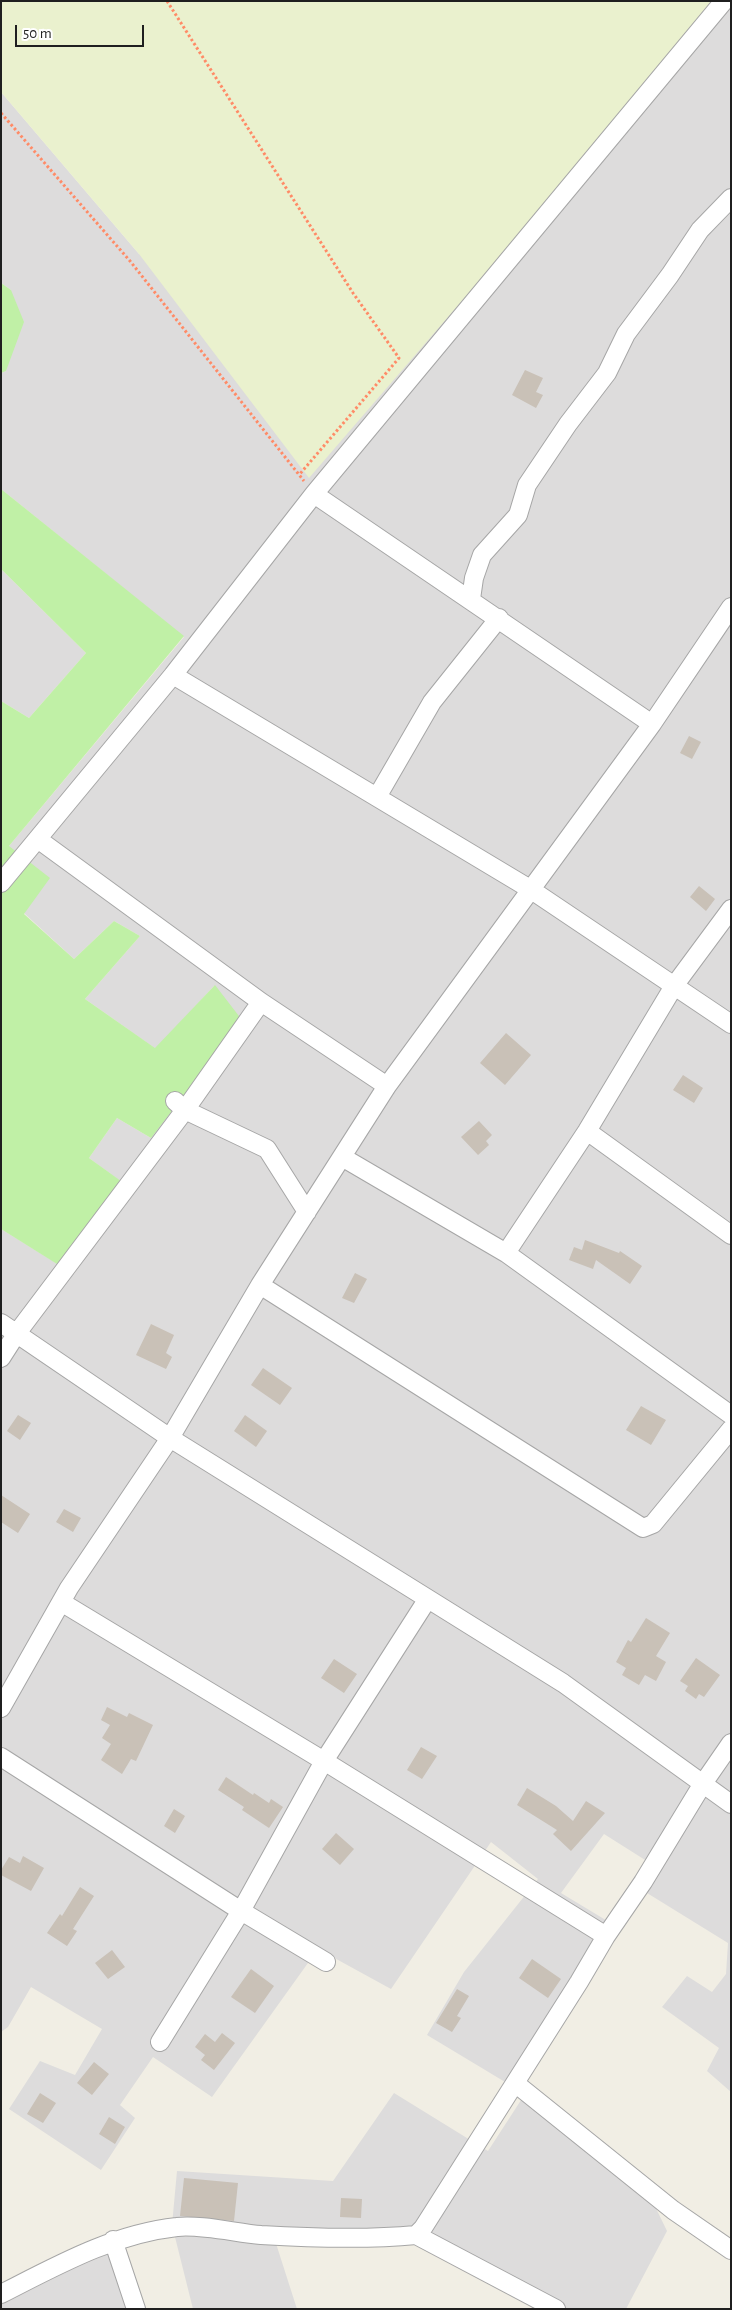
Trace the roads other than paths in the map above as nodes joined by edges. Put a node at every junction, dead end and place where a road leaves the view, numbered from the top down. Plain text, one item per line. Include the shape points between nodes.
1 (724, 1) edge
2 (731, 198) edge
3 (314, 494) junction
4 (471, 599) junction
5 (731, 607) edge
6 (499, 618) junction
7 (173, 675) junction
8 (652, 724) junction
9 (377, 797) junction
10 (39, 840) junction
11 (1, 883) edge
12 (530, 889) junction
13 (731, 909) edge
14 (674, 986) junction
15 (261, 1002) junction
16 (731, 1024) edge
17 (387, 1086) junction
18 (180, 1105) junction
19 (587, 1131) junction
20 (342, 1157) junction
21 (307, 1212) junction
22 (731, 1235) edge
23 (506, 1253) junction
24 (260, 1285) junction
25 (1, 1324) edge
26 (17, 1333) junction
27 (1, 1358) edge
28 (731, 1415) edge
29 (731, 1429) edge
30 (170, 1438) junction
31 (427, 1600) junction
32 (61, 1602) junction
33 (1, 1708) edge
34 (731, 1743) edge
35 (1, 1757) edge
36 (324, 1761) junction
37 (702, 1784) junction
38 (731, 1804) edge
39 (241, 1911) junction
40 (606, 1936) junction
41 (326, 1962) dead end
42 (160, 2042) dead end
43 (515, 2083) junction
44 (416, 2235) junction
45 (113, 2240) junction
46 (731, 2250) edge
47 (1, 2294) edge
48 (136, 2309) edge
49 (556, 2309) edge

1 - 3 street
2 - 4 street via 700,230 626,334 607,373 527,485 518,515 482,555
3 - 4 street
3 - 7 street
4 - 6 street
5 - 8 street
6 - 8 street
6 - 9 street via 432,702
7 - 9 street
7 - 10 street
8 - 12 street
9 - 12 street
10 - 11 street
10 - 15 street
12 - 14 street
12 - 17 street
13 - 14 street
14 - 16 street
14 - 19 street
15 - 17 street
15 - 18 street
17 - 20 street
18 - 21 street via 267,1149
18 - 26 street
19 - 22 street
19 - 23 street
20 - 21 street
20 - 23 street
21 - 24 street
23 - 28 street
24 - 29 street via 643,1528 653,1524
24 - 30 street
25 - 26 street
26 - 27 street
26 - 30 street
30 - 31 street
30 - 32 street
31 - 36 street
31 - 37 street via 563,1683
32 - 33 street
32 - 36 street
34 - 37 street
35 - 39 street
36 - 39 street
36 - 40 street
37 - 38 street
37 - 40 street
39 - 41 street
39 - 42 street
40 - 43 street
43 - 44 street
43 - 46 street via 673,2210
44 - 45 street via 386,2238 261,2235 179,2226
44 - 49 street
45 - 47 street
45 - 48 street

